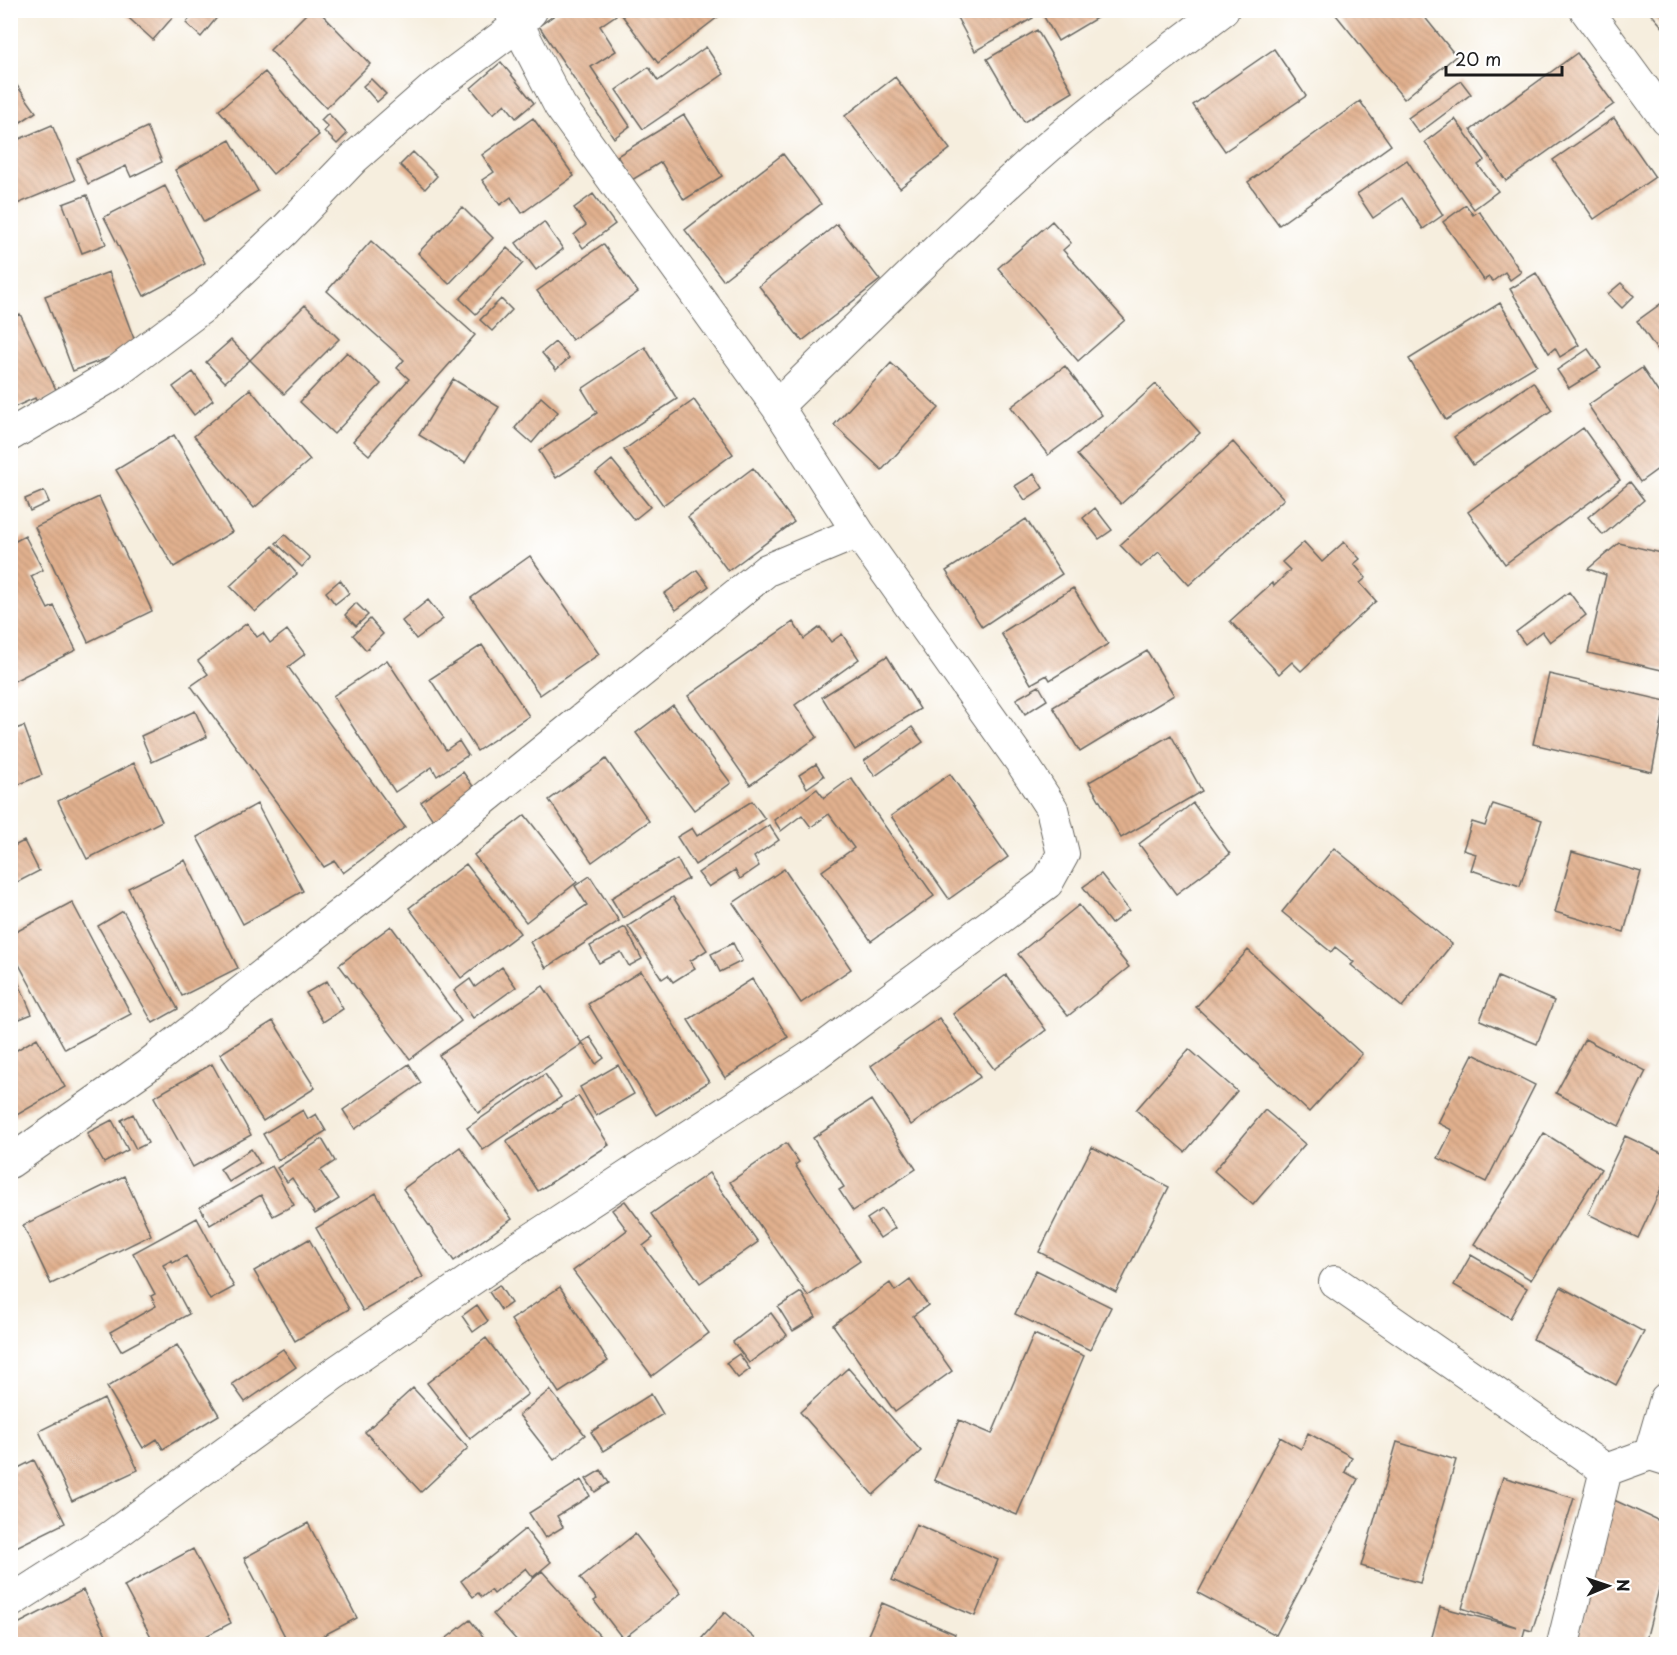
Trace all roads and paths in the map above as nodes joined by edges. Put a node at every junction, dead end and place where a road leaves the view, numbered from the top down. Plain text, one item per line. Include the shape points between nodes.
1 (1223, 10) edge
2 (1586, 10) edge
3 (520, 16) edge
4 (1666, 119) edge
5 (777, 406) junction
6 (10, 435) edge
7 (858, 532) junction
8 (10, 1162) edge
9 (1335, 1282) dead end
10 (1666, 1399) edge
11 (1658, 1456) edge
12 (1606, 1470) junction
13 (10, 1602) edge
14 (1563, 1644) edge

1 - 5 street via 1032,162
2 - 4 street
3 - 5 street via 539,69 560,106
3 - 6 street via 354,158 204,306 111,376
5 - 7 street
7 - 8 street via 767,570 147,1066
7 - 13 street via 1053,809 1063,854 1047,883 817,1053 491,1266 108,1539
9 - 12 street
10 - 11 street
11 - 12 street
12 - 14 street

